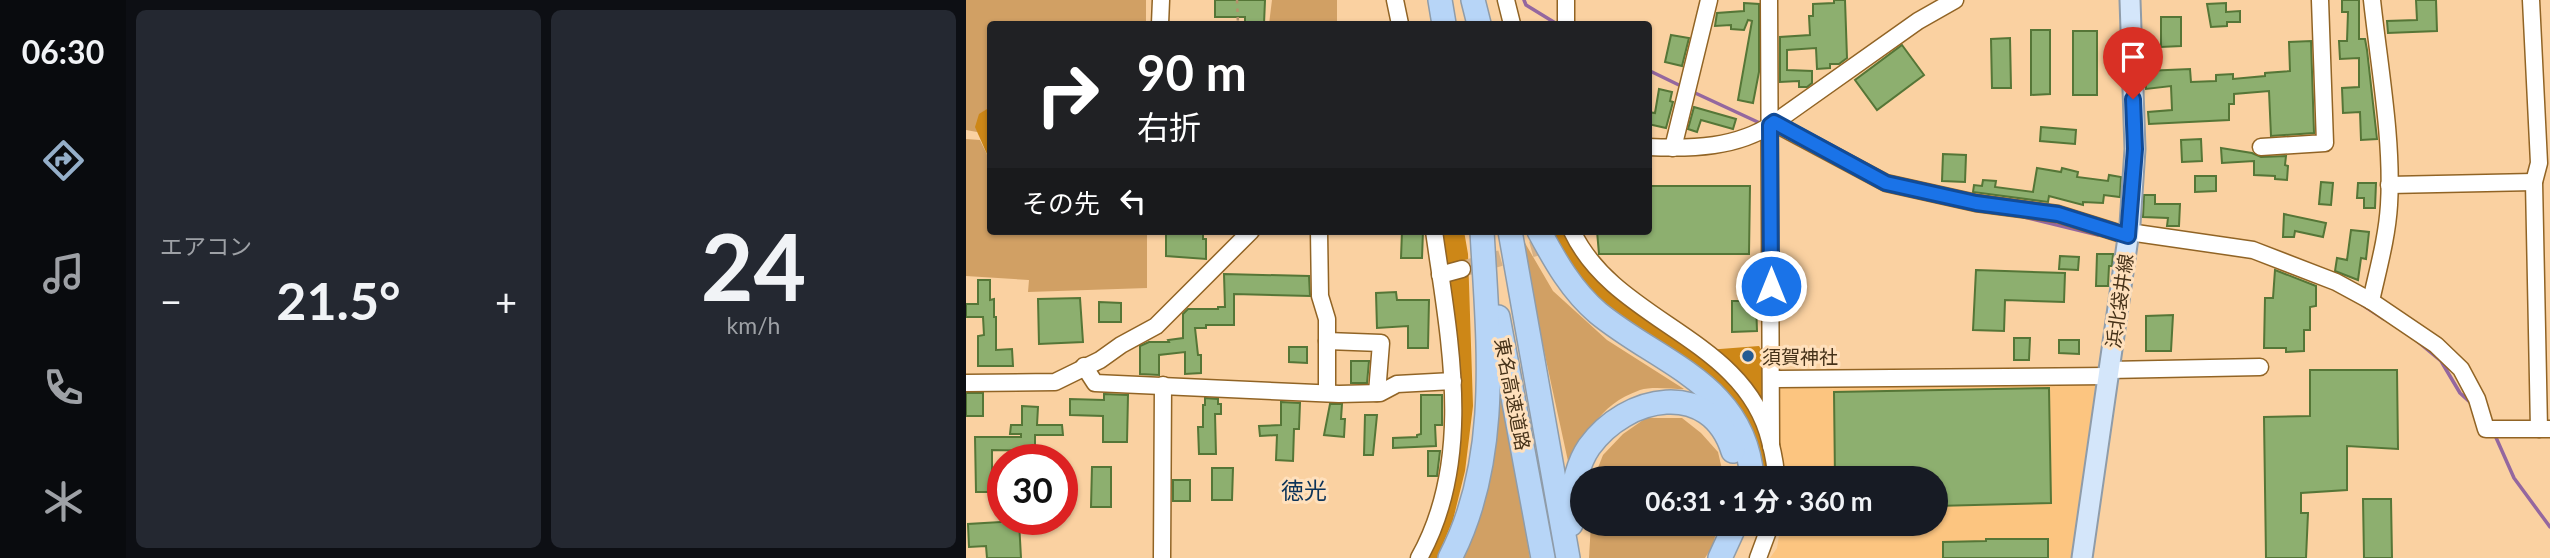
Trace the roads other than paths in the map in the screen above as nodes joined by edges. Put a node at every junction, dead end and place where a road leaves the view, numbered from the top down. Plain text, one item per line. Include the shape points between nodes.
1 (1161, 0) edge
2 (1395, 0) edge
3 (1440, 0) edge
4 (1471, 0) edge
5 (1506, 0) edge
6 (1566, 0) edge
7 (1709, 0) edge
8 (1769, 0) edge
9 (1955, 0) edge
10 (2130, 0) edge
11 (2320, 0) edge
12 (2372, 0) edge
13 (2531, 0) edge
14 (1160, 21) edge
15 (1399, 21) edge
16 (1444, 21) edge
17 (1473, 21) edge
18 (1478, 21) edge
19 (1512, 21) edge
20 (1566, 21) edge
21 (1772, 124) junction
22 (1652, 146) edge
23 (2261, 147) dead end
24 (1673, 148) junction
25 (2534, 183) junction
26 (2389, 184) junction
27 (2129, 234) junction
28 (1247, 235) edge
29 (1319, 235) edge
30 (1435, 235) edge
31 (1482, 235) edge
32 (1483, 235) edge
33 (1511, 235) edge
34 (1575, 235) edge
35 (1548, 237) edge
36 (1462, 269) tunnel mouth
37 (1440, 275) junction
38 (2371, 301) junction
39 (1327, 341) junction
40 (1084, 366) junction
41 (2260, 367) dead end
42 (2109, 373) junction
43 (1772, 379) junction
44 (1453, 381) junction
45 (966, 383) edge
46 (1163, 385) junction
47 (1327, 393) junction
48 (1377, 393) junction
49 (2544, 429) edge
50 (1771, 446) junction
51 (1580, 466) edge
52 (1738, 466) edge
53 (1751, 466) edge
54 (1774, 466) edge
55 (1570, 536) edge
56 (1730, 536) edge
57 (1744, 536) edge
58 (1766, 536) edge
59 (1162, 558) edge
60 (1419, 558) edge
61 (1450, 558) edge
62 (1543, 558) edge
63 (1570, 558) edge
64 (1720, 558) edge
65 (1735, 558) edge
66 (1758, 558) edge
67 (2082, 558) edge

1 - 14 street
2 - 15 street
3 - 16 highway
4 - 17 highway
4 - 18 highway
5 - 19 street
6 - 20 street
7 - 24 street
8 - 21 street
9 - 21 street via 1917,21
10 - 27 main road, 浜北袋井線 via 2135,149
11 - 23 street via 2325,143
12 - 26 street
13 - 25 street via 2539,163
21 - 24 street via 1718,145
21 - 27 street via 1886,183 1976,203 2058,214
21 - 43 street
22 - 24 street
25 - 26 street
25 - 49 street
26 - 38 street via 2384,246
27 - 38 street via 2253,250 2336,282
27 - 42 main road, 浜北袋井線
28 - 40 street via 1156,326
29 - 39 street via 1320,296
30 - 37 street
31 - 61 highway via 1489,359 1485,431 1478,486
32 - 62 highway, 東名高速道路
33 - 63 highway, 東名高速道路
34 - 50 street via 1619,290 1726,368 1759,410
35 - 53 highway via 1567,279 1597,312 1696,379 1732,414
36 - 37 street
37 - 44 street
38 - 49 street via 2461,369 2486,429
39 - 47 street
39 - 48 street via 1381,343
40 - 45 street via 1055,382
40 - 46 street via 1095,383
41 - 42 street
42 - 43 street
42 - 67 main road, 浜北袋井線
43 - 50 street
44 - 48 street via 1397,384
44 - 60 street via 1453,435 1446,481
46 - 47 street
46 - 59 street
47 - 48 street
50 - 54 street
51 - 52 highway via 1589,447 1609,425 1647,403 1667,402 1705,412 1720,424
55 - 63 highway
56 - 64 highway
57 - 65 highway
58 - 66 street

